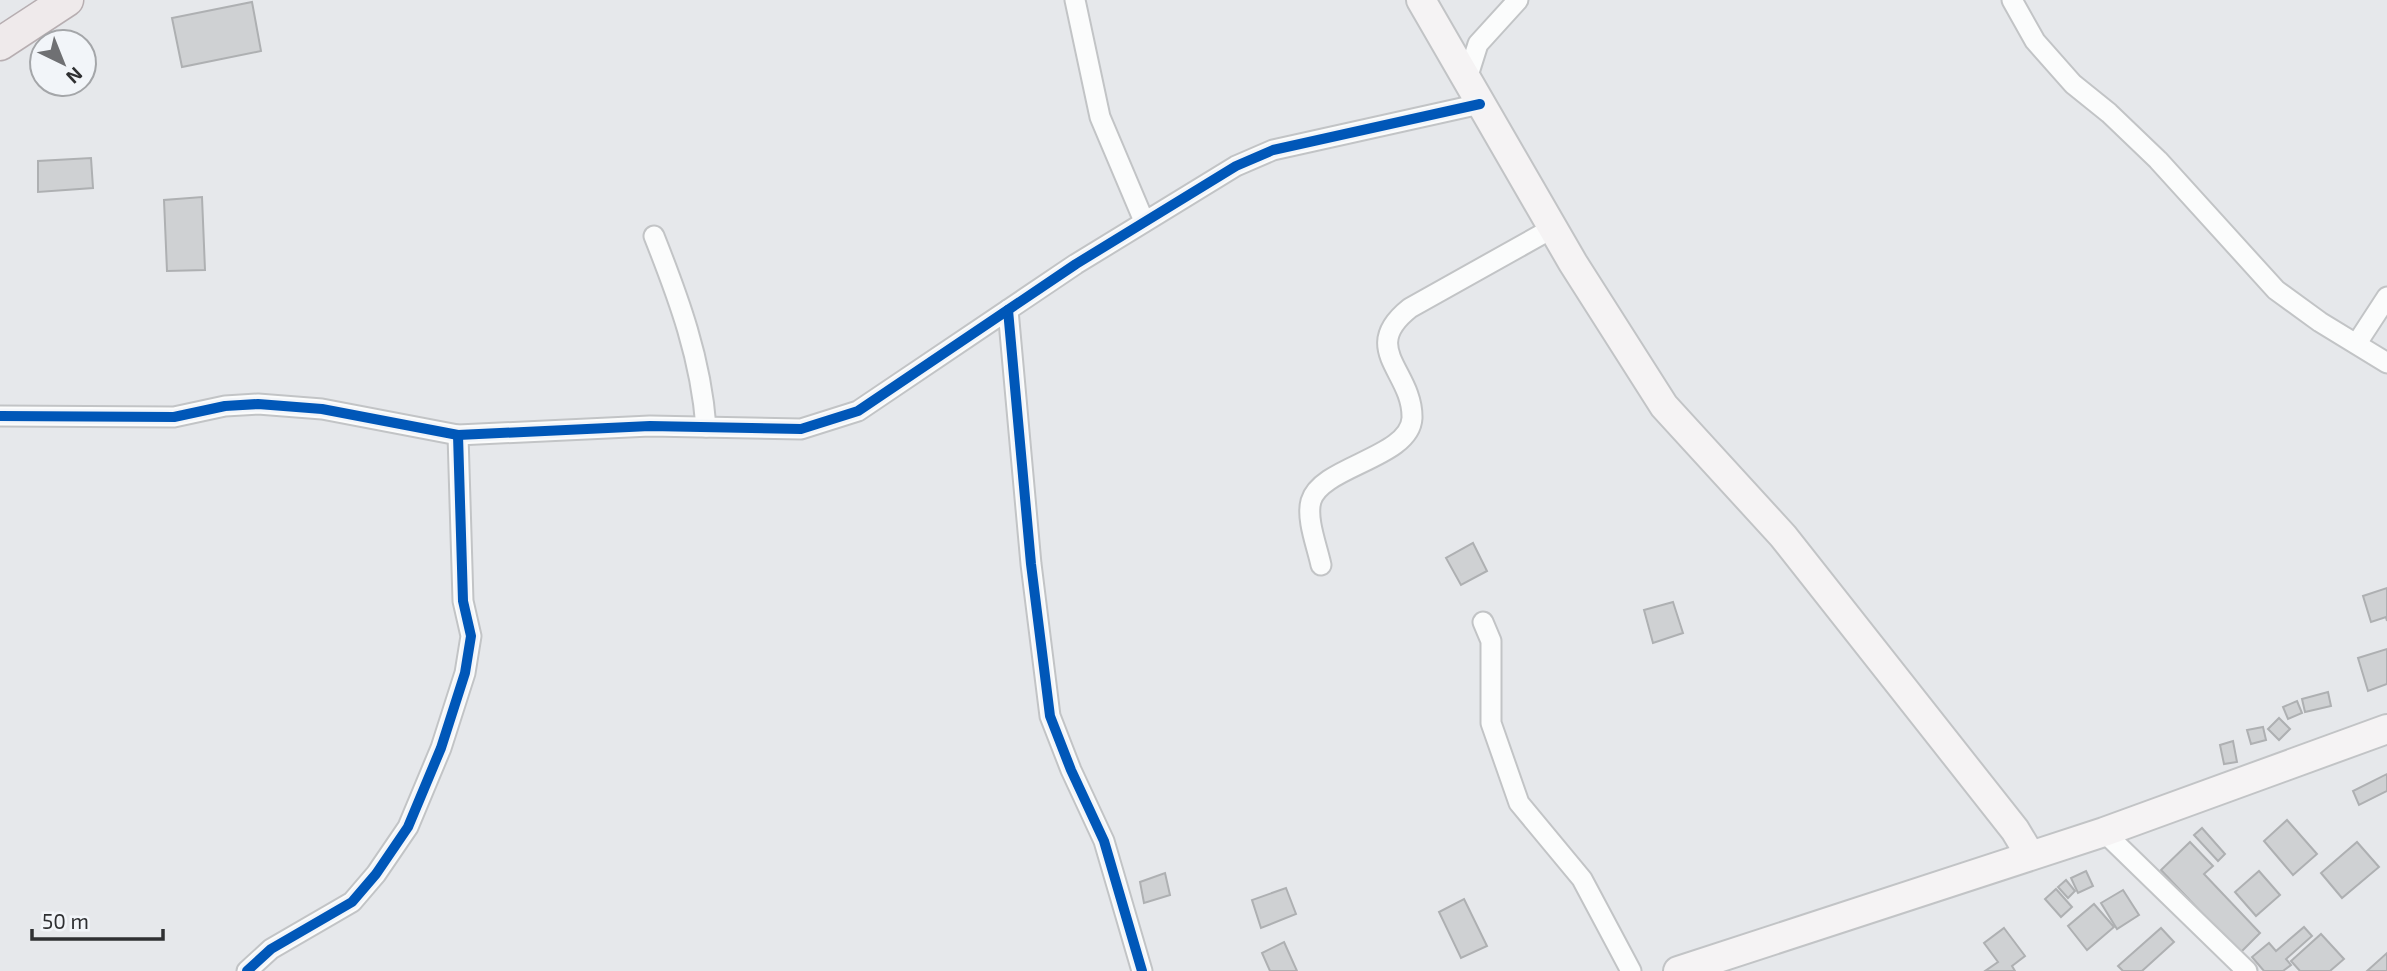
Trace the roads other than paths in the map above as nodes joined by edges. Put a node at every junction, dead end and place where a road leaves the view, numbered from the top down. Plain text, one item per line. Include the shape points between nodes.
1 (67, 0) edge
2 (1074, 0) edge
3 (1421, 0) edge
4 (1518, 0) edge
5 (2012, 0) edge
6 (0, 44) edge
7 (1473, 93) junction
8 (1144, 221) junction
9 (1553, 228) junction
10 (654, 236) dead end
11 (2387, 297) edge
12 (1008, 310) junction
13 (2357, 343) junction
14 (2387, 363) edge
15 (0, 416) edge
16 (706, 427) junction
17 (458, 435) junction
18 (1321, 565) dead end
19 (1483, 622) dead end
20 (2387, 729) edge
21 (2104, 832) junction
22 (2030, 855) junction
23 (247, 971) edge
24 (1142, 971) edge
25 (1631, 971) edge
26 (1678, 971) edge
27 (2247, 971) edge

1 - 6 main road
2 - 8 street via 1100,117
3 - 7 main road
4 - 7 street via 1478,44
5 - 13 street via 2035,41 2073,84 2158,160 2276,290
7 - 8 street via 1273,150 1236,166
7 - 9 main road
8 - 12 street
9 - 18 street via 1410,308 1387,332 1412,419 1408,432 1392,445 1322,486 1311,500
9 - 22 main road via 1664,406 1783,536
10 - 16 street via 694,345
11 - 13 street
12 - 16 street via 841,419 801,429
12 - 24 street via 1050,716 1104,841
13 - 14 street
15 - 17 street via 174,417 258,404 322,409
16 - 17 street
17 - 23 street via 463,601 471,636 465,673 441,748 408,827 352,902 271,949
19 - 25 street via 1491,641 1491,723 1519,803 1582,879
20 - 21 main road
21 - 22 main road
21 - 27 street
22 - 26 main road

